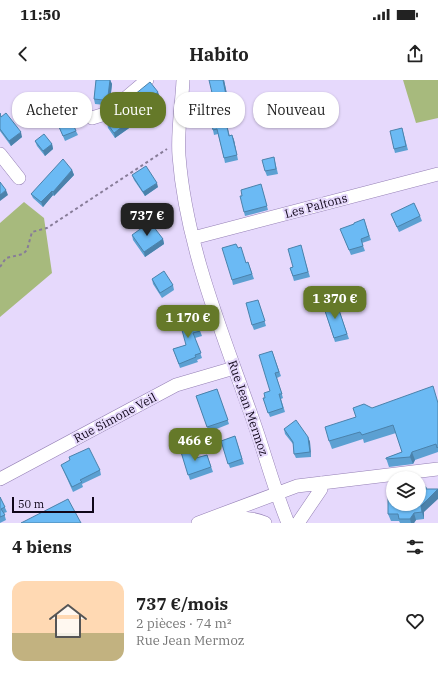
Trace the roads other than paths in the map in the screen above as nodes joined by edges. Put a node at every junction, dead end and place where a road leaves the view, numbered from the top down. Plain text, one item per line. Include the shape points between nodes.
1 (147, 80) edge
2 (183, 80) edge
3 (92, 118) dead end
4 (0, 154) edge
5 (438, 174) edge
6 (19, 178) dead end
7 (194, 238) junction
8 (234, 368) junction
9 (438, 469) edge
10 (0, 479) edge
11 (321, 483) junction
12 (276, 494) junction
13 (202, 522) edge
14 (265, 523) edge
15 (288, 523) edge
16 (298, 523) edge

1 - 3 street via 108,113
2 - 7 street, Rue Jean Mermoz via 179,154 183,191
4 - 6 street
5 - 7 street, Les Paltons
7 - 8 street, Rue Jean Mermoz
8 - 10 street, Rue Simone Veil via 176,385
8 - 12 street, Rue Jean Mermoz via 254,421
9 - 11 street
11 - 12 street via 297,486
11 - 16 street via 320,489
12 - 13 street
12 - 15 street, Rue Jean Mermoz
13 - 14 street via 237,517

